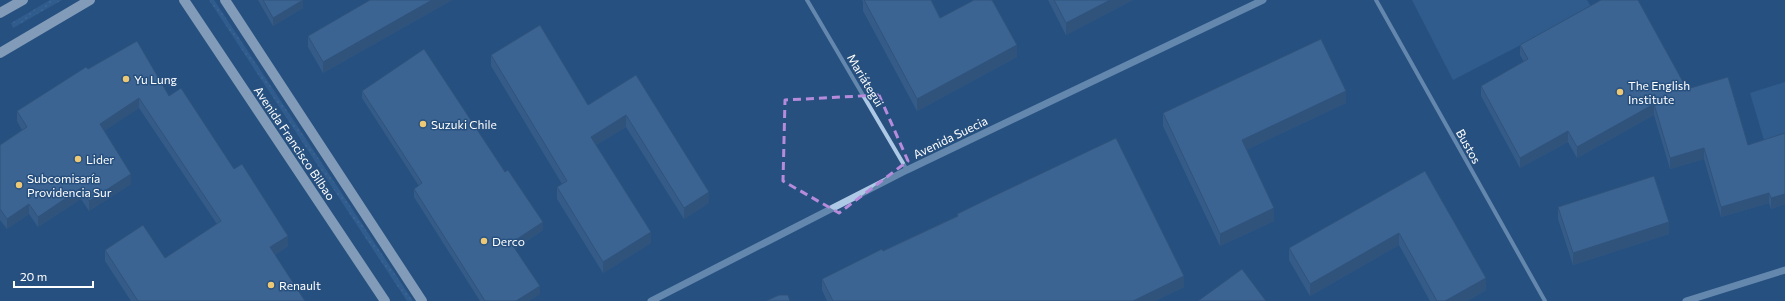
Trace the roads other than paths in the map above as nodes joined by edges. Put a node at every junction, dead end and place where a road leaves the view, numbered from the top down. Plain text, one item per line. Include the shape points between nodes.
1 (23, 0) edge
2 (90, 0) edge
3 (184, 0) edge
4 (225, 0) edge
5 (807, 0) edge
6 (1263, 0) edge
7 (1376, 0) edge
8 (0, 13) edge
9 (0, 53) edge
10 (907, 170) junction
11 (1785, 270) edge
12 (385, 301) edge
13 (422, 301) edge
14 (651, 301) edge
15 (1545, 301) edge
16 (1686, 301) edge

1 - 8 main road
2 - 9 main road
3 - 12 main road, Avenida Francisco Bilbao
4 - 13 main road, Avenida Francisco Bilbao
5 - 10 street, Mariátegui
6 - 10 street, Avenida Suecia
7 - 15 street, Bustos
10 - 14 street, Avenida Suecia
11 - 16 street

